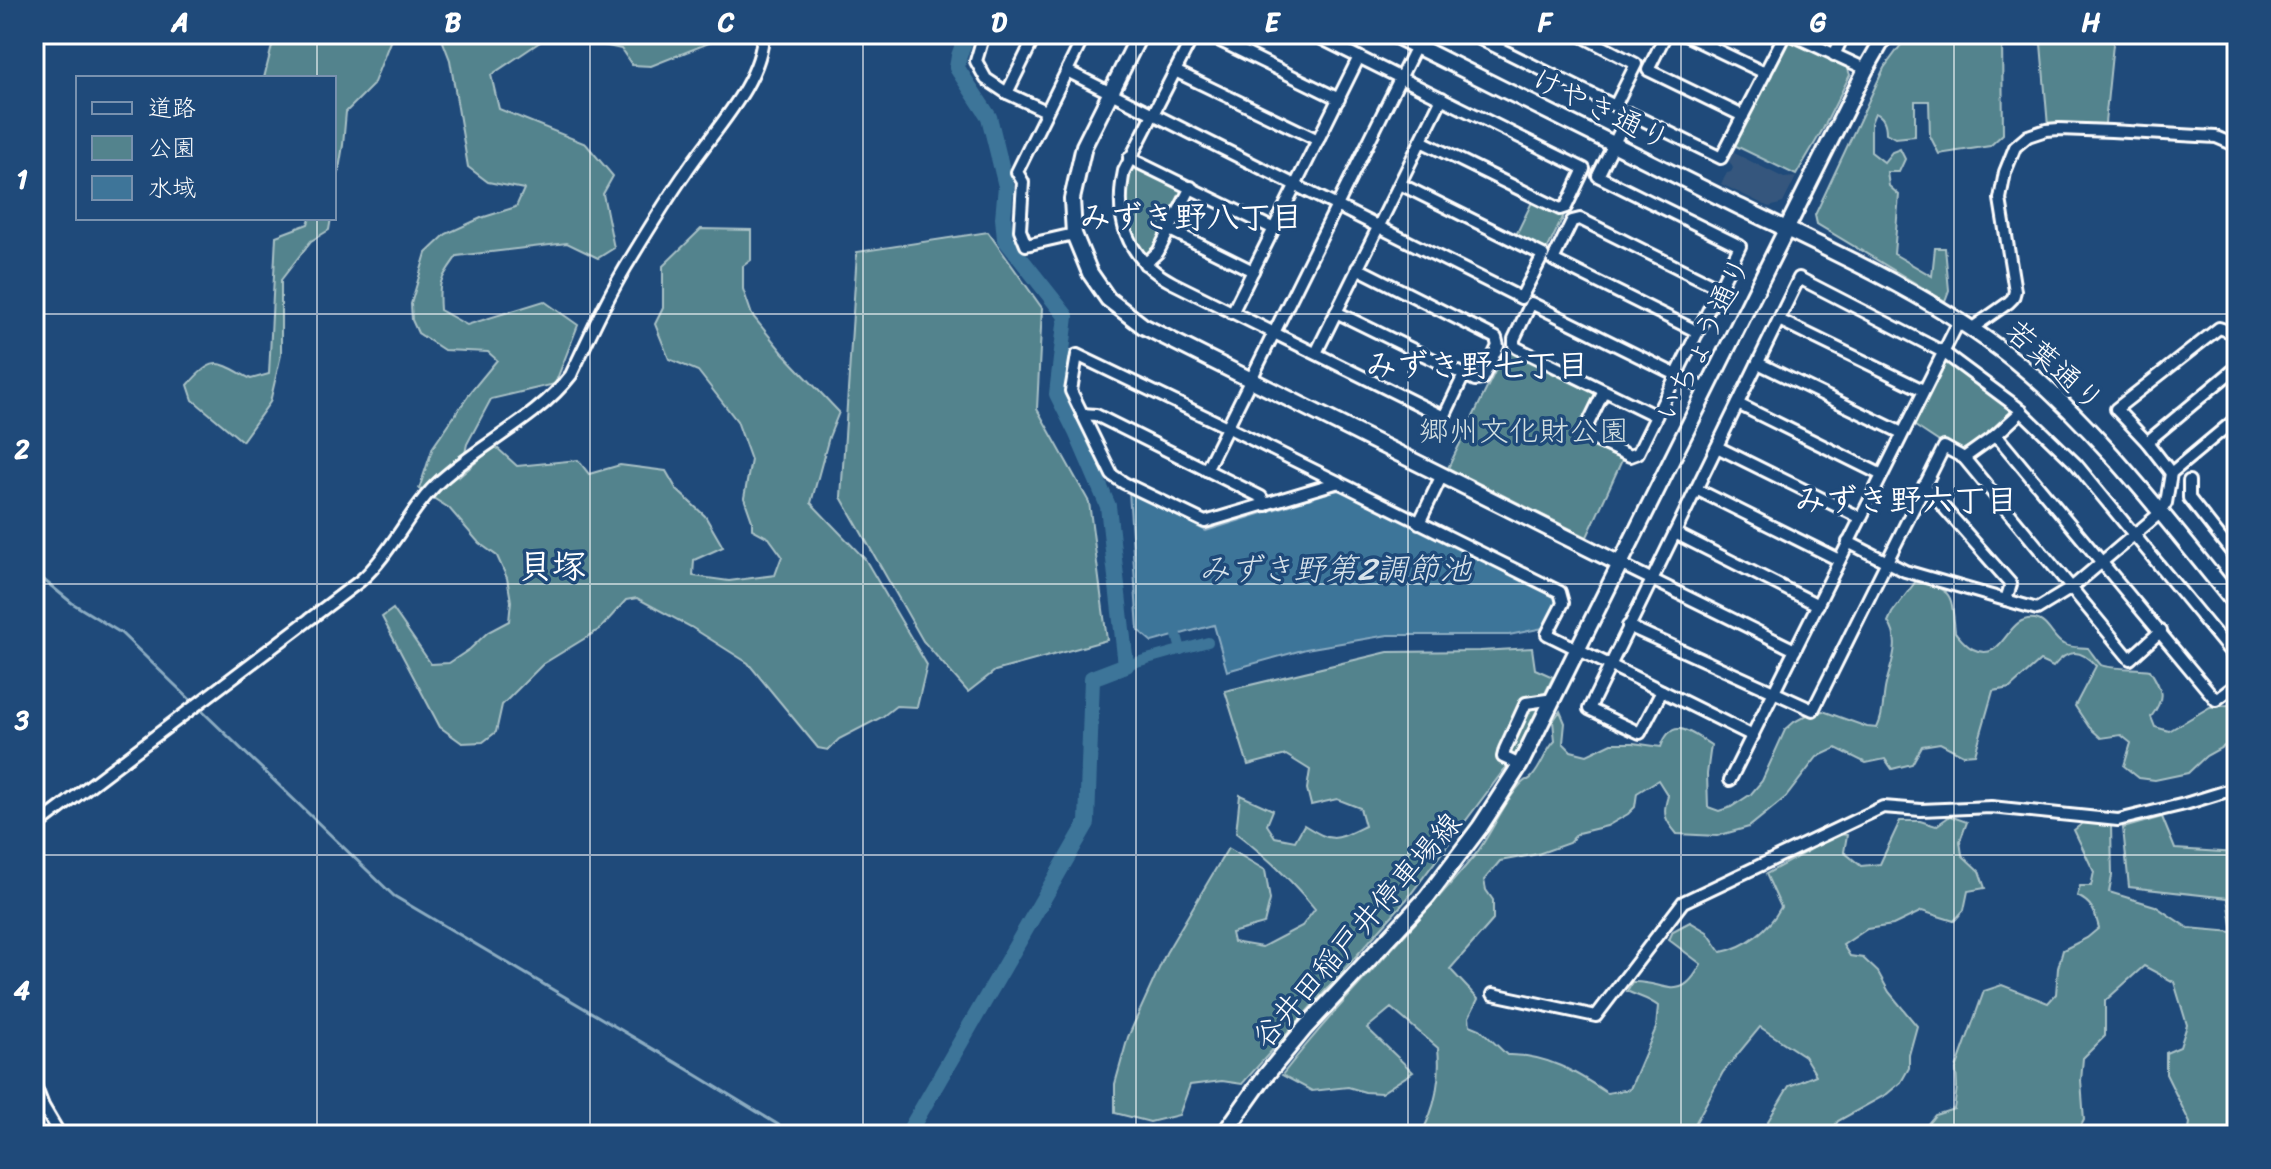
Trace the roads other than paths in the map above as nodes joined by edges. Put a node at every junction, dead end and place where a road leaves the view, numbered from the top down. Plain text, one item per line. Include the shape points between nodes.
1 (763, 34) edge
2 (984, 34) edge
3 (1036, 34) edge
4 (1085, 34) edge
5 (1140, 34) edge
6 (1194, 34) edge
7 (1206, 34) edge
8 (1312, 34) edge
9 (1392, 34) edge
10 (1472, 34) edge
11 (1578, 34) edge
12 (1666, 34) edge
13 (1683, 34) edge
14 (1788, 34) edge
15 (1844, 34) edge
16 (1886, 34) edge
17 (1419, 40) edge
18 (1834, 55) junction
19 (1359, 57) junction
20 (1866, 69) junction
21 (1067, 71) junction
22 (1175, 71) junction
23 (1765, 73) junction
24 (1400, 78) junction
25 (1111, 92) junction
26 (1007, 93) junction
27 (1442, 98) junction
28 (1339, 99) junction
29 (1046, 111) junction
30 (1154, 113) junction
31 (1743, 116) junction
32 (1318, 140) junction
33 (1421, 141) junction
34 (1613, 144) junction
35 (2237, 146) edge
36 (1129, 158) junction
37 (1400, 184) junction
38 (1295, 185) junction
39 (1191, 187) junction
40 (1337, 205) junction
41 (1378, 226) junction
42 (1274, 229) junction
43 (1786, 229) junction
44 (1170, 230) junction
45 (1074, 234) junction
46 (1145, 264) junction
47 (1357, 268) junction
48 (1253, 271) junction
49 (1719, 288) junction
50 (1336, 312) junction
51 (1232, 313) junction
52 (1779, 320) junction
53 (1965, 325) junction
54 (1698, 332) junction
55 (1274, 334) junction
56 (2237, 334) edge
57 (1943, 352) junction
58 (1316, 353) junction
59 (1758, 363) junction
60 (2237, 367) edge
61 (1677, 374) junction
62 (1464, 375) junction
63 (1252, 379) junction
64 (1707, 390) junction
65 (1923, 390) junction
66 (1604, 391) junction
67 (1738, 404) junction
68 (2022, 411) junction
69 (1082, 414) junction
70 (1656, 416) junction
71 (2237, 418) edge
72 (1227, 427) junction
73 (1902, 433) junction
74 (1996, 435) junction
75 (2147, 442) junction
76 (1717, 447) junction
77 (1964, 458) junction
78 (1206, 470) junction
79 (2171, 473) junction
80 (1442, 475) junction
81 (1882, 475) junction
82 (2189, 481) dead end
83 (1339, 482) junction
84 (1924, 485) junction
85 (1696, 489) junction
86 (1266, 505) junction
87 (2160, 513) junction
88 (1861, 518) junction
89 (1419, 523) junction
90 (1675, 533) junction
91 (2133, 534) junction
92 (1848, 542) junction
93 (2237, 556) edge
94 (1839, 560) junction
95 (1886, 562) junction
96 (2100, 563) junction
97 (1620, 564) junction
98 (1652, 579) junction
99 (2070, 589) junction
100 (2006, 600) junction
101 (1818, 605) junction
102 (2237, 606) edge
103 (1628, 626) junction
104 (2161, 631) junction
105 (1579, 649) junction
106 (1795, 650) junction
107 (2237, 660) edge
108 (1609, 665) junction
109 (2237, 684) edge
110 (1662, 691) junction
111 (1775, 693) junction
112 (1551, 705) junction
113 (1753, 736) junction
114 (1520, 765) junction
115 (1730, 780) dead end
116 (2237, 788) edge
117 (34, 828) edge
118 (1493, 994) dead end
119 (34, 1083) edge
120 (60, 1135) edge
121 (1223, 1135) edge

1 - 117 street via 748,85 633,254 561,388 439,482 364,577
2 - 26 street via 976,61 986,79
3 - 26 street
4 - 21 street
5 - 25 street
6 - 22 street
7 - 28 street
8 - 19 street
9 - 17 street, けやき通り
10 - 11 street via 1615,106 1636,64
12 - 31 street via 1648,70
13 - 23 street
14 - 18 street
14 - 23 street
15 - 18 street
16 - 20 street, いちょう通り
17 - 24 street
17 - 34 street, けやき通り
18 - 20 street
19 - 24 street
19 - 28 street
20 - 43 street, いちょう通り
21 - 25 street
21 - 29 street
22 - 30 street
22 - 32 street
23 - 31 street
24 - 27 street
24 - 40 street
25 - 30 street
25 - 45 street via 1078,164
26 - 29 street
27 - 33 street
27 - 33 street via 1584,169 1566,207 1560,209
28 - 32 street
29 - 45 street via 1017,172 1023,182 1020,230 1026,245
30 - 36 street
30 - 38 street
31 - 34 street via 1721,158 1629,113
32 - 38 street
33 - 37 street
34 - 43 street, けやき通り
34 - 49 street via 1598,176 1740,246
35 - 53 street via 2216,137 2111,131 2059,129 2028,136 2015,147 2000,199 2013,298
36 - 39 street
36 - 46 street via 1120,214
37 - 41 street
37 - 41 street via 1543,255 1521,298
38 - 40 street
38 - 42 street
39 - 42 street
39 - 44 street
40 - 41 street
40 - 55 street
41 - 47 street
42 - 48 street
43 - 53 street, 若葉通り
43 - 64 street, いちょう通り
44 - 46 street
44 - 48 street
45 - 63 street via 1108,299 1143,326
46 - 51 street
47 - 50 street
47 - 62 street via 1496,338 1498,346 1482,379
48 - 51 street
49 - 54 street
49 - 54 street via 1580,219 1572,221 1553,260
50 - 58 street
50 - 62 street
51 - 55 street
52 - 57 street via 1799,278
52 - 59 street
52 - 65 street
53 - 57 street
53 - 87 street, 若葉通り via 2072,412
54 - 61 street
55 - 58 street
55 - 63 street
56 - 75 street via 2219,328 2116,409
57 - 65 street
57 - 68 street
58 - 62 street via 1444,417
59 - 67 street
59 - 73 street
60 - 75 street
61 - 64 street
61 - 66 street via 1531,303 1514,345
61 - 70 street
63 - 72 street
63 - 80 street
64 - 97 street, いちょう通り
65 - 73 street
66 - 70 street
66 - 70 street via 1585,430 1588,437 1630,456 1638,453
67 - 76 street
67 - 81 street
68 - 74 street
68 - 91 street via 2076,464
69 - 72 street via 1071,391 1077,355
69 - 78 street via 1096,415
69 - 86 street via 1112,475 1124,483 1205,522
71 - 79 street
72 - 78 street
72 - 83 street
73 - 81 street
74 - 77 street
74 - 96 street
75 - 79 street
76 - 85 street
76 - 88 street
77 - 84 street via 1944,447
77 - 99 street
78 - 86 street via 1261,497
79 - 87 street
80 - 89 street
80 - 97 street
81 - 88 street
82 - 93 street via 2189,498
83 - 86 street
83 - 89 street
84 - 95 street
84 - 100 street via 2011,584
85 - 90 street
85 - 94 street
87 - 91 street
87 - 102 street, 若葉通り
88 - 92 street
89 - 105 street via 1560,592 1563,603 1547,634
90 - 98 street
90 - 101 street
91 - 96 street
91 - 107 street
92 - 94 street
92 - 95 street
94 - 101 street
95 - 100 street
95 - 111 street via 1813,710
96 - 99 street
96 - 104 street
97 - 98 street
97 - 105 street, いちょう通り
98 - 103 street
98 - 106 street
99 - 100 street via 2037,609
99 - 104 street via 2130,659
101 - 106 street
103 - 108 street
103 - 111 street
104 - 109 street via 2216,700
105 - 108 street
105 - 112 street, いちょう通り
106 - 111 street
108 - 110 street
108 - 110 street via 1589,709 1640,733
110 - 113 street
111 - 113 street
112 - 114 street, 谷井田稲戸井停車場線
112 - 114 street via 1526,703 1503,757
113 - 115 street
114 - 121 street, 谷井田稲戸井停車場線 via 1436,885 1304,1029
116 - 118 street via 2118,820 1991,807 1883,807 1683,902 1596,1016
119 - 120 street

